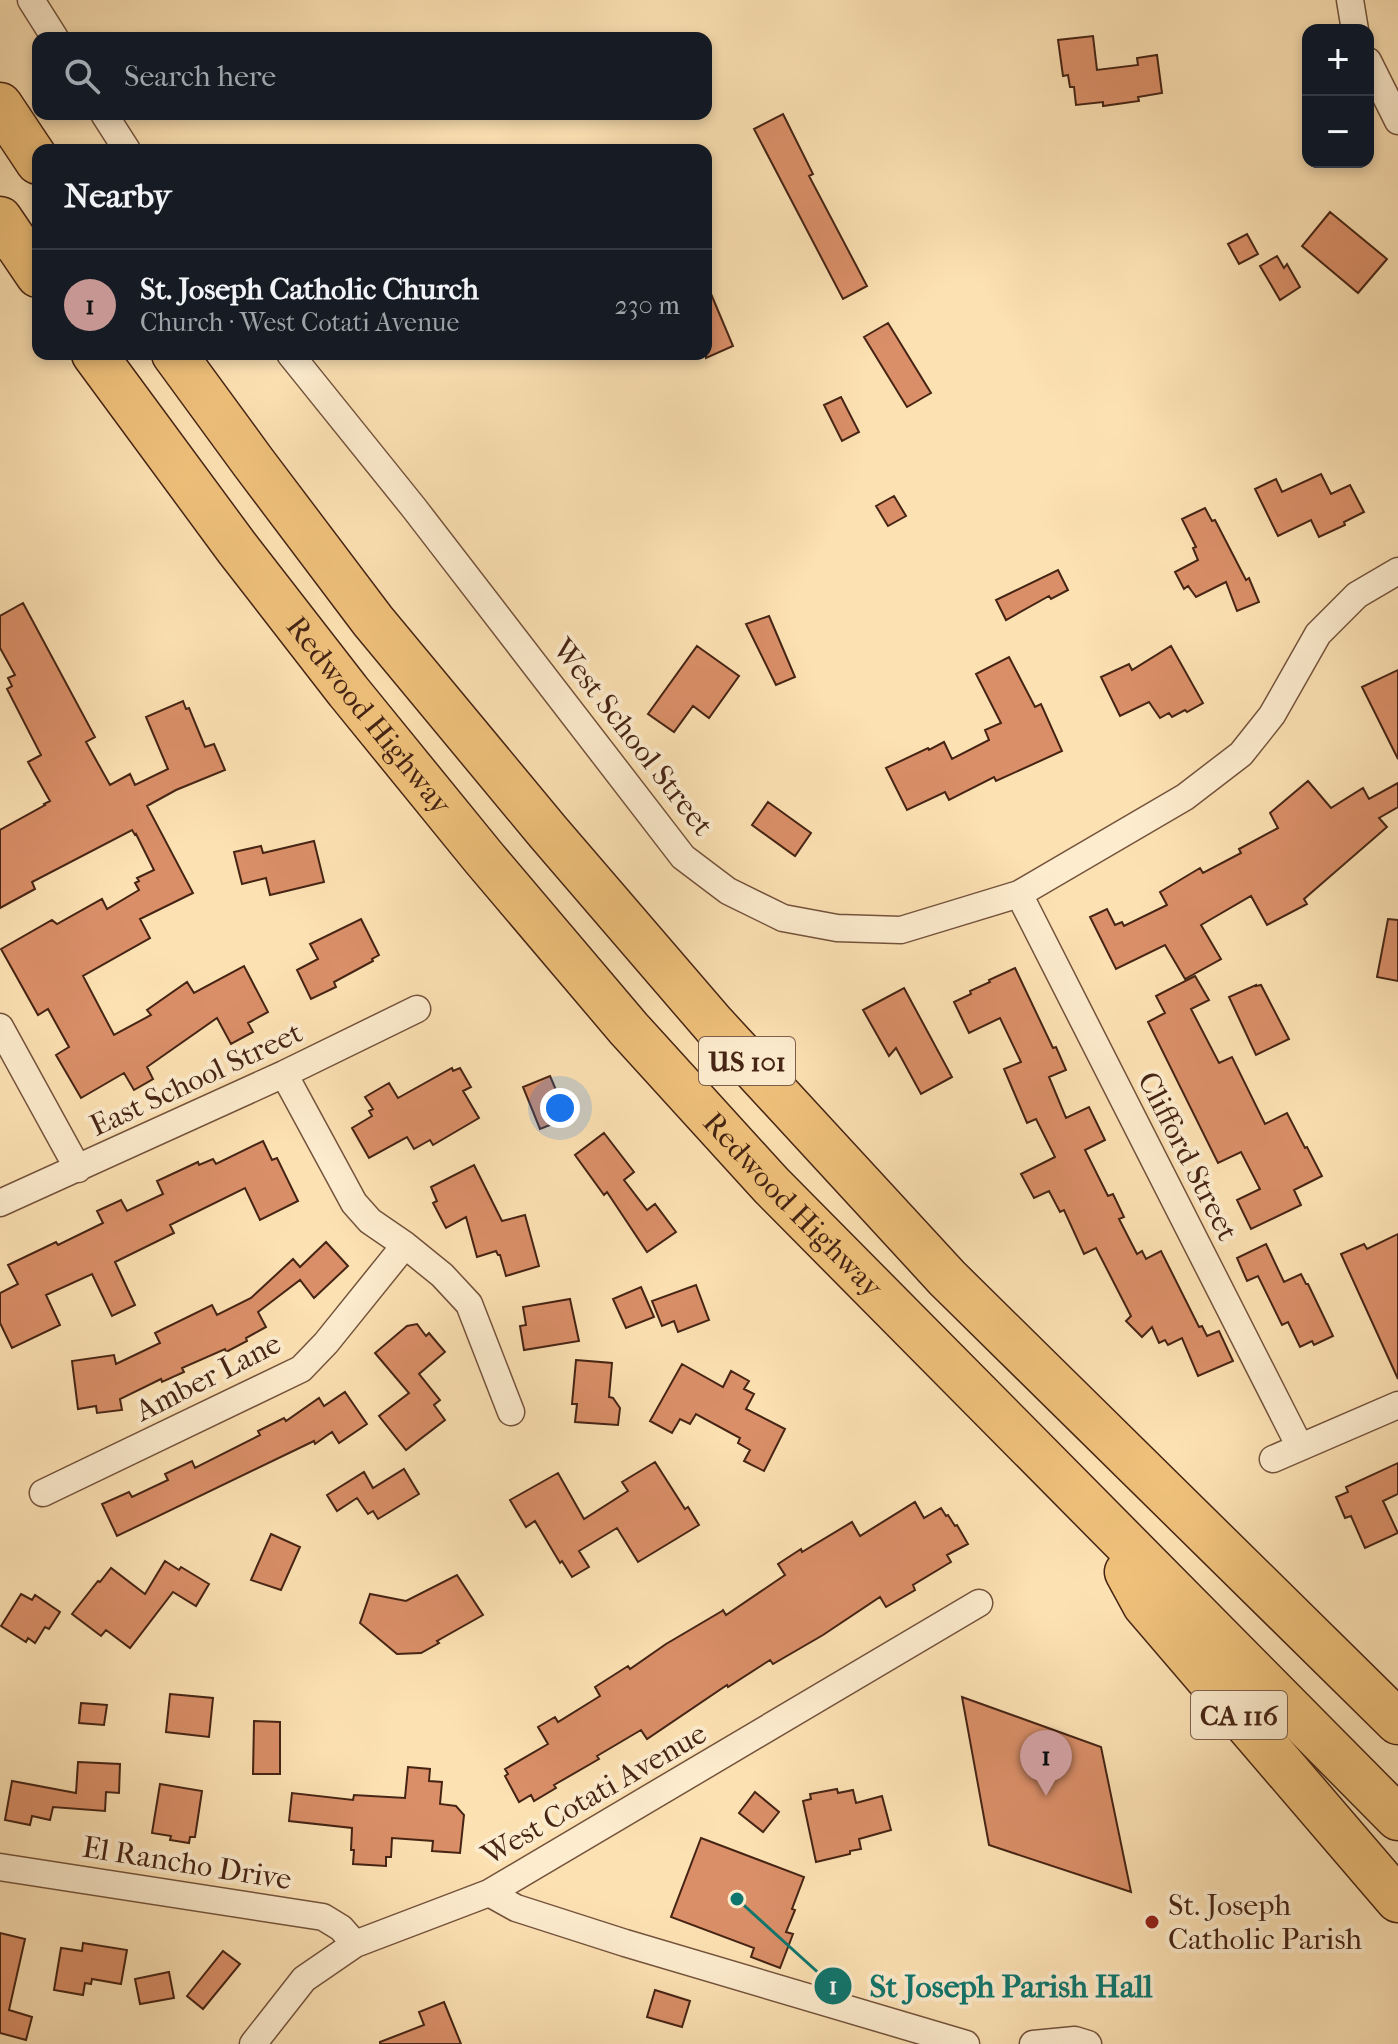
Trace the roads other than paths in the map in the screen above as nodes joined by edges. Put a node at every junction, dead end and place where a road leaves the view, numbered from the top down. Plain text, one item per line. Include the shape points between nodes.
1 (31, 0) edge
2 (1350, 0) edge
3 (1354, 24) edge
4 (51, 32) edge
5 (1374, 73) edge
6 (0, 105) edge
7 (108, 120) edge
8 (1398, 121) edge
9 (123, 144) edge
10 (32, 153) edge
11 (0, 219) edge
12 (32, 266) edge
13 (98, 360) edge
14 (178, 360) edge
15 (295, 360) edge
16 (1398, 571) edge
17 (1019, 894) junction
18 (417, 1009) dead end
19 (0, 1027) edge
20 (284, 1074) junction
21 (78, 1169) junction
22 (0, 1203) edge
23 (405, 1245) junction
24 (1398, 1405) edge
25 (511, 1412) dead end
26 (1300, 1447) junction
27 (1273, 1459) dead end
28 (43, 1493) dead end
29 (1098, 1517) junction
30 (979, 1603) dead end
31 (1394, 1717) edge
32 (1398, 1818) edge
33 (0, 1867) edge
34 (489, 1893) junction
35 (1398, 1900) edge
36 (355, 1944) junction
37 (253, 2044) edge
38 (966, 2044) edge
39 (1033, 2044) edge
40 (1088, 2044) edge

1 - 4 street
2 - 3 street
5 - 8 street
6 - 10 highway
7 - 9 street
11 - 12 highway
13 - 29 highway, Redwood Highway / US 101 via 348,691 629,1029 771,1185
14 - 31 highway, Redwood Highway / US 101 via 373,621 714,1025 947,1278
15 - 17 street, West School Street via 694,866 728,891 783,918 837,928 901,930
16 - 17 street, West School Street via 1357,595 1318,634 1272,715 1241,754 1185,797
17 - 26 street, Clifford Street
18 - 20 street, East School Street
19 - 21 street
20 - 21 street, East School Street
20 - 23 street via 354,1203
21 - 22 street, East School Street
23 - 25 street via 469,1304
23 - 28 street, Amber Lane via 301,1369
24 - 26 street
26 - 27 street
29 - 32 highway, Redwood Highway / US 101
29 - 35 highway, CA 116 via 1145,1605
30 - 34 street, West Cotati Avenue
33 - 36 street, El Rancho Drive via 323,1917
34 - 36 street, West Cotati Avenue
34 - 38 street via 516,1908 611,1939
36 - 37 street, West Cotati Avenue via 304,1979
39 - 40 street

